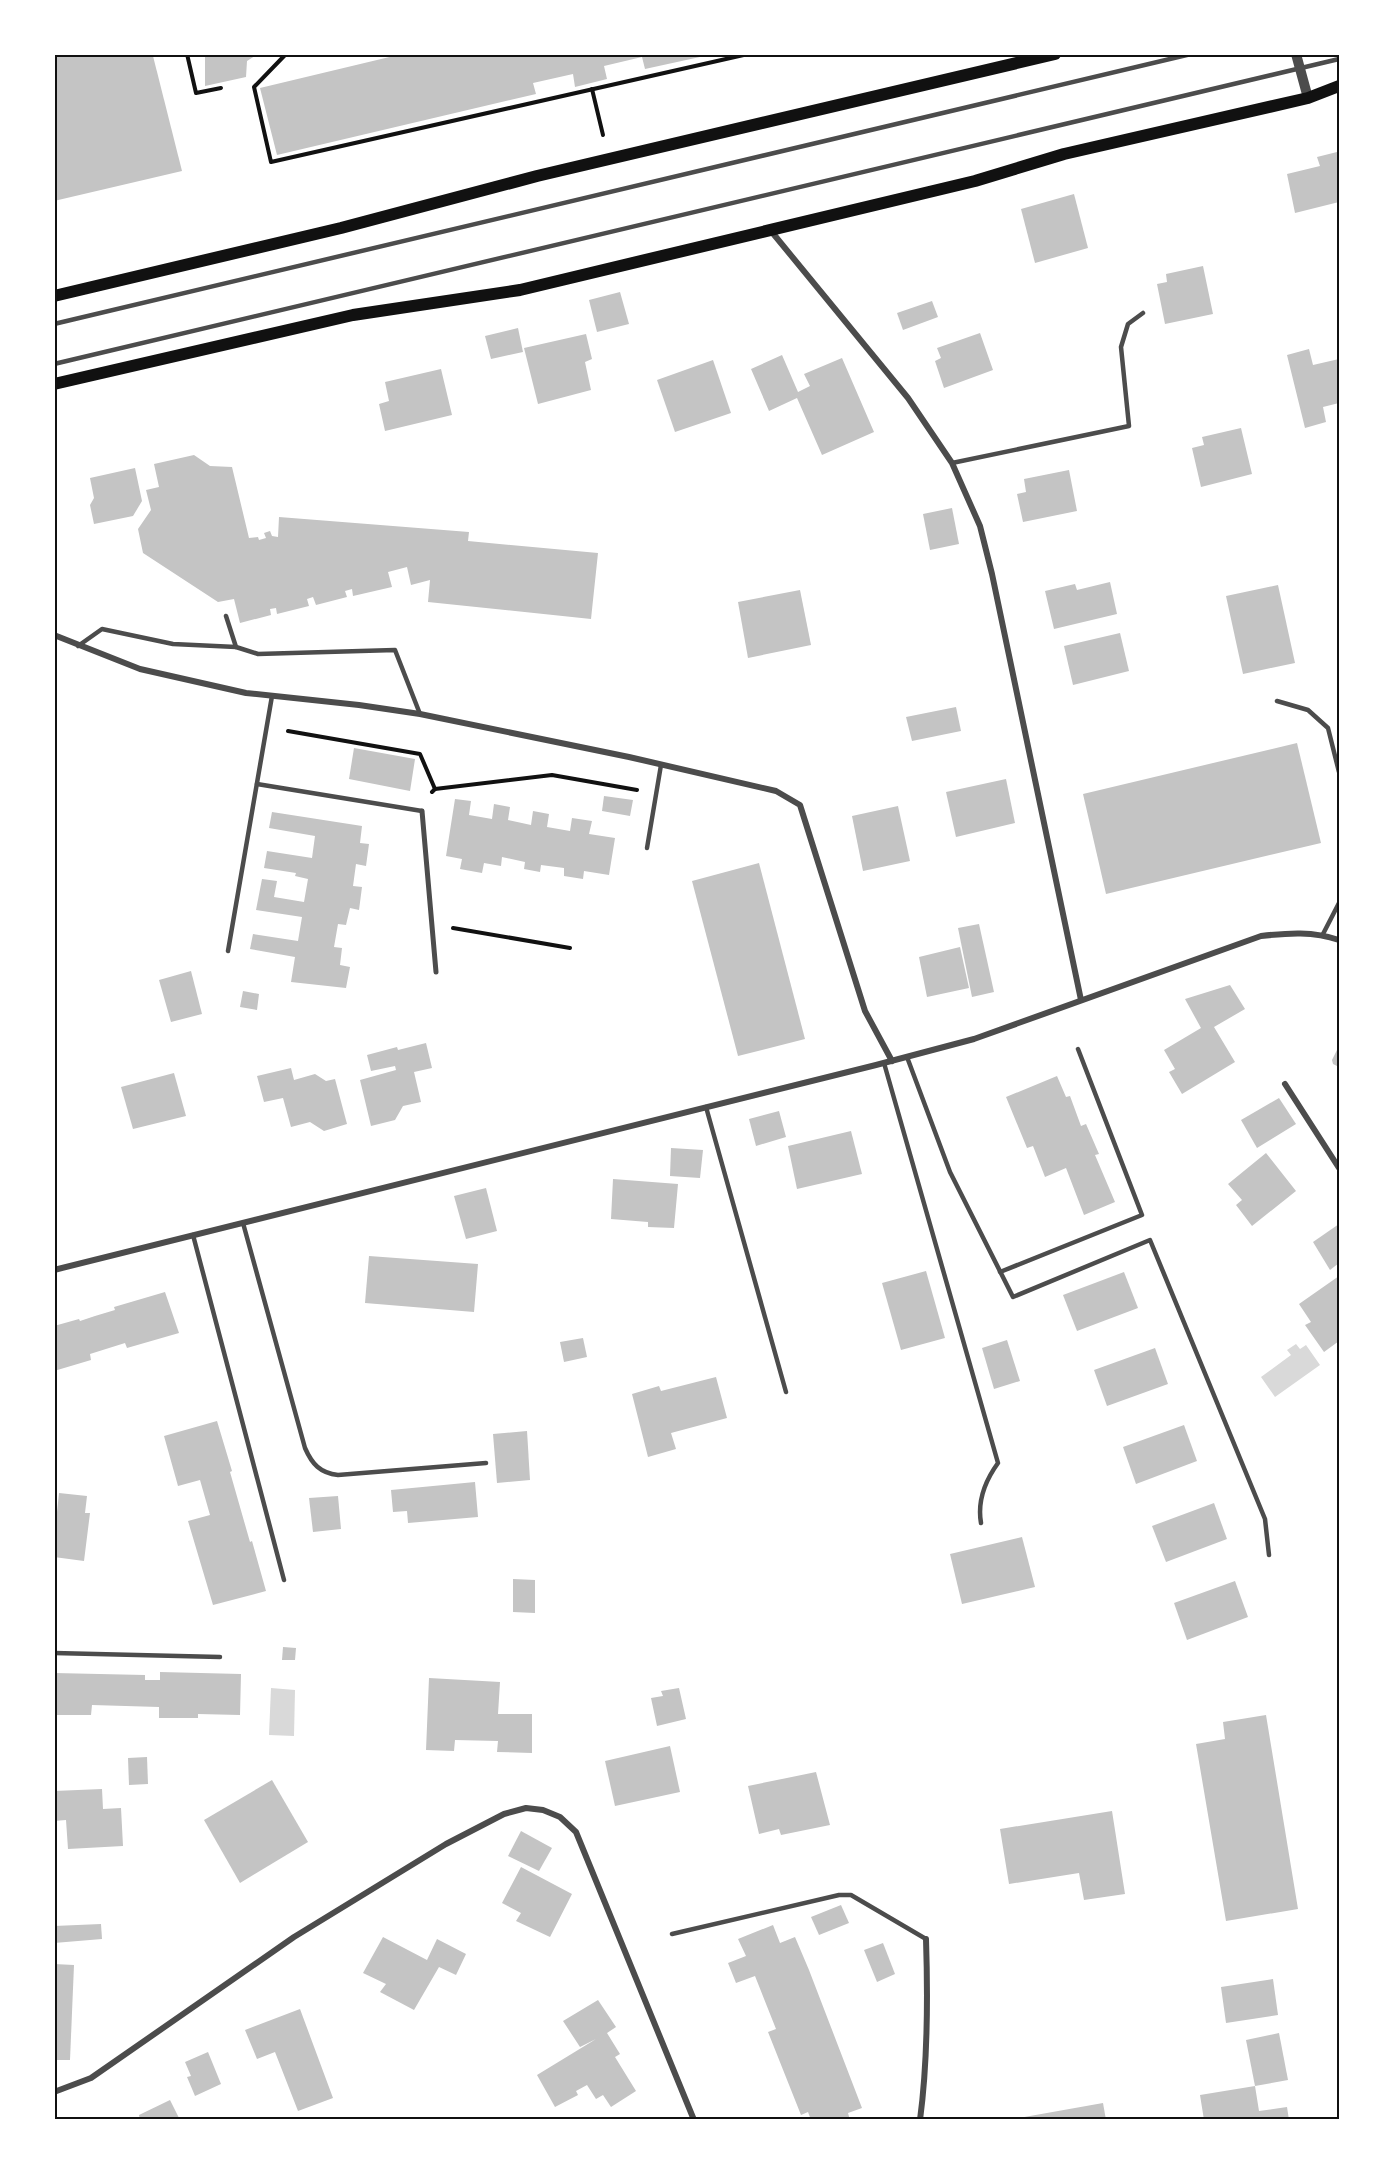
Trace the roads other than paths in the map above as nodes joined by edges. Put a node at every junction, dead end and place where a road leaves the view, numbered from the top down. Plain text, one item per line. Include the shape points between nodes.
1 (1055, 54) edge
2 (1191, 54) edge
3 (1296, 54) edge
4 (1339, 59) edge
5 (1300, 68) junction
6 (1339, 86) edge
7 (1308, 98) junction
8 (770, 230) junction
9 (54, 296) edge
10 (1143, 313) dead end
11 (54, 324) edge
12 (54, 364) edge
13 (54, 384) edge
14 (952, 463) junction
15 (226, 616) dead end
16 (54, 635) edge
17 (78, 646) junction
18 (236, 647) junction
19 (272, 696) junction
20 (1277, 701) dead end
21 (420, 714) junction
22 (662, 765) junction
23 (1339, 772) edge
24 (257, 784) junction
25 (422, 811) joint
26 (647, 848) dead end
27 (1339, 903) edge
28 (1323, 934) junction
29 (1339, 939) edge
30 (228, 951) dead end
31 (436, 972) dead end
32 (1081, 1000) junction
33 (1078, 1048) dead end
34 (907, 1056) junction
35 (892, 1061) junction
36 (884, 1063) junction
37 (1285, 1084) dead end
38 (706, 1107) junction
39 (1339, 1168) edge
40 (243, 1223) junction
41 (193, 1235) junction
42 (54, 1270) edge
43 (1000, 1272) junction
44 (786, 1392) dead end
45 (486, 1462) dead end
46 (981, 1523) dead end
47 (1269, 1555) dead end
48 (284, 1580) dead end
49 (54, 1653) edge
50 (220, 1657) dead end
51 (672, 1934) dead end
52 (926, 1939) joint
53 (54, 2092) edge
54 (694, 2120) edge
55 (921, 2120) edge

1 - 9 main road via 537,176
2 - 11 lane
3 - 5 street
4 - 5 lane
5 - 7 street
5 - 12 lane
6 - 7 main road
7 - 8 main road via 1064,154 975,182
8 - 13 main road via 520,290 353,315
8 - 14 street via 908,398
10 - 14 lane via 1128,324 1121,347 1130,426
14 - 32 street via 980,526 992,574
15 - 18 lane
16 - 17 street
17 - 18 lane via 102,629 173,644
17 - 19 street via 140,669
18 - 21 lane via 258,654 394,650
19 - 21 street
19 - 24 lane
20 - 23 lane via 1308,710 1328,728
21 - 22 street
22 - 26 lane
22 - 35 street via 776,792 800,805 865,1011
24 - 25 lane
24 - 30 lane
25 - 31 street
27 - 28 lane
28 - 29 street
28 - 32 street via 1261,936
32 - 34 street via 974,1039
33 - 43 lane via 1143,1215
34 - 35 street
34 - 43 lane via 950,1172
35 - 36 street
36 - 38 street
36 - 46 lane via 998,1463 986,1480
37 - 39 street
38 - 40 street
38 - 44 lane
40 - 41 street
40 - 45 lane via 311,1462 329,1474 338,1475
41 - 42 street
41 - 48 lane
43 - 47 lane via 1013,1297 1150,1240 1265,1519
49 - 50 lane
51 - 52 lane via 851,1895
52 - 55 street via 928,2005
53 - 54 street via 91,2078 294,1937 446,1844 504,1814 526,1808 560,1817 576,1833

